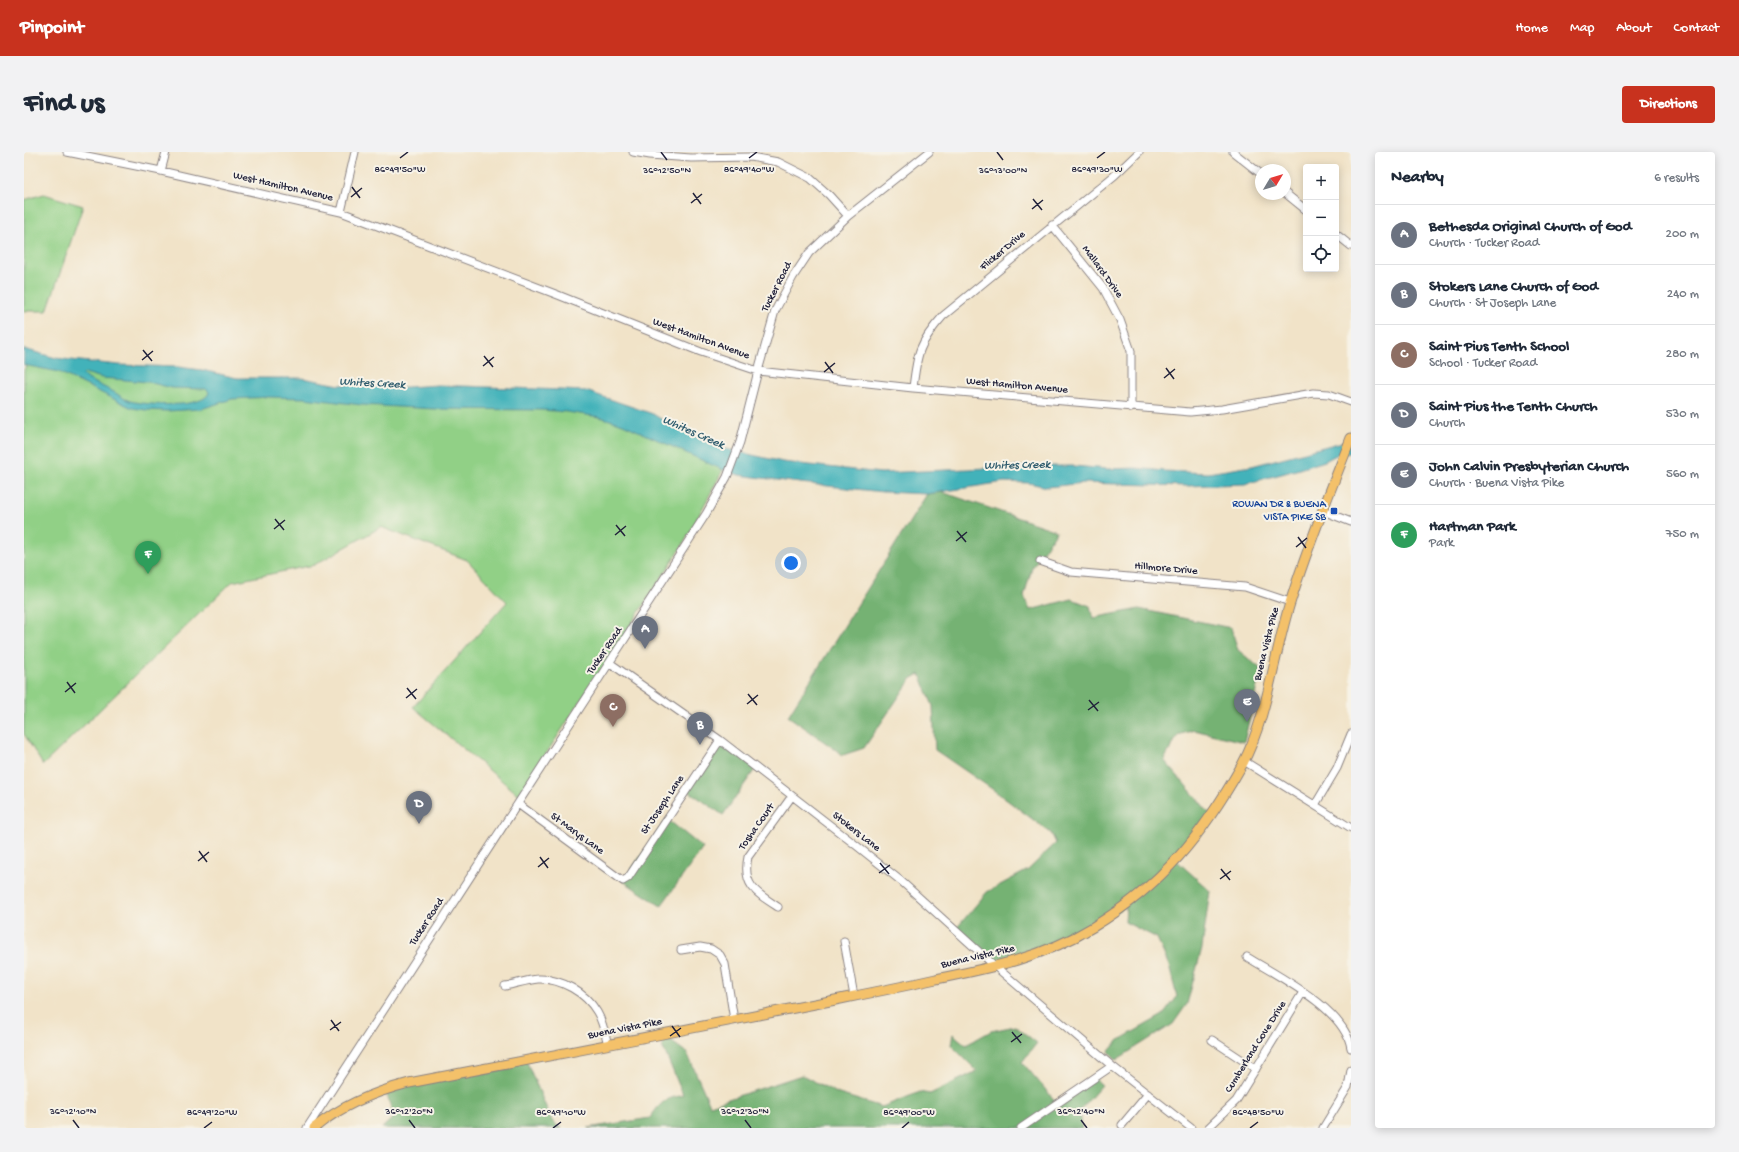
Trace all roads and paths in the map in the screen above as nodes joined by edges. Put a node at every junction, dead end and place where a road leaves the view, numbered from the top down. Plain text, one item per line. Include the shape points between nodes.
1 (67, 152) edge
2 (166, 152) edge
3 (355, 152) edge
4 (633, 152) edge
5 (929, 152) edge
6 (1139, 152) edge
7 (1233, 152) edge
8 (1255, 169) edge
9 (161, 171) junction
10 (1291, 199) edge
11 (1303, 208) edge
12 (341, 212) junction
13 (848, 216) junction
14 (1052, 225) junction
15 (1338, 236) edge
16 (1351, 246) edge
17 (758, 371) junction
18 (913, 388) junction
19 (1351, 402) edge
20 (1131, 408) junction
21 (1351, 438) edge
22 (1323, 511) junction
23 (1351, 522) edge
24 (1040, 561) dead end
25 (1290, 602) junction
26 (610, 663) junction
27 (1351, 734) edge
28 (720, 740) junction
29 (1244, 761) junction
30 (792, 796) junction
31 (518, 804) junction
32 (1315, 805) junction
33 (1351, 828) edge
34 (623, 881) joint
35 (778, 907) dead end
36 (844, 941) dead end
37 (681, 950) dead end
38 (1247, 957) dead end
39 (996, 967) junction
40 (505, 986) dead end
41 (1303, 992) junction
42 (854, 996) junction
43 (734, 1020) junction
44 (1212, 1040) dead end
45 (608, 1044) junction
46 (1351, 1048) edge
47 (1112, 1066) junction
48 (1256, 1069) junction
49 (1351, 1070) edge
50 (1148, 1094) junction
51 (1122, 1125) dead end
52 (307, 1128) edge
53 (314, 1128) edge
54 (1021, 1128) edge
55 (1191, 1128) edge
56 (1208, 1128) edge
57 (1323, 1128) edge

1 - 9 street, West Hamilton Avenue
2 - 9 street
3 - 12 street
4 - 13 street via 691,158 751,157 778,162 810,178
5 - 13 street, Tucker Road
6 - 14 street, Flicker Drive via 1115,175
7 - 8 street
9 - 12 street, West Hamilton Avenue
10 - 11 street
12 - 17 street, West Hamilton Avenue via 701,352
13 - 17 street, Tucker Road via 809,253 793,277 775,311
14 - 18 street, Flicker Drive via 932,328 916,358
14 - 20 street, Mallard Drive via 1103,288 1120,320 1131,351
15 - 16 street
17 - 18 street, West Hamilton Avenue
17 - 26 street, Tucker Road via 740,442 726,477 706,514
18 - 20 street, West Hamilton Avenue
19 - 20 street, West Hamilton Avenue via 1320,392 1210,411
21 - 22 main road, Buena Vista Pike
22 - 23 street
22 - 25 main road, Buena Vista Pike
24 - 25 street, Hillmore Drive via 1071,572 1245,587
25 - 29 main road, Buena Vista Pike via 1257,728
26 - 28 street, Stokers Lane
26 - 31 street, Tucker Road
27 - 32 street via 1337,768
28 - 30 street, Stokers Lane
28 - 34 street, St Joseph Lane via 628,878
29 - 32 street
29 - 39 main road, Buena Vista Pike via 1218,806 1194,840 1158,880 1126,906 1091,929 1034,956
30 - 35 street, Tosha Court via 748,857 746,868 752,889
30 - 39 street, Stokers Lane via 901,881
31 - 34 street, St Marys Lane
31 - 52 street, Tucker Road
32 - 33 street
36 - 42 street
37 - 43 street via 700,947 712,949 720,956 725,964
38 - 41 street
39 - 42 main road, Buena Vista Pike
39 - 47 street, Stokers Lane
40 - 45 street via 538,980 563,983 590,1002 598,1014
41 - 46 street via 1329,1011 1342,1027
41 - 48 street, Cumberland Cove Drive
42 - 43 main road, Buena Vista Pike
43 - 45 main road, Buena Vista Pike
44 - 48 street
45 - 53 main road, Buena Vista Pike via 385,1089 342,1108
47 - 50 street, Stokers Lane
47 - 54 street
48 - 56 street, Cumberland Cove Drive via 1236,1101
49 - 57 street via 1348,1087
50 - 51 street
50 - 55 street, Stokers Lane

